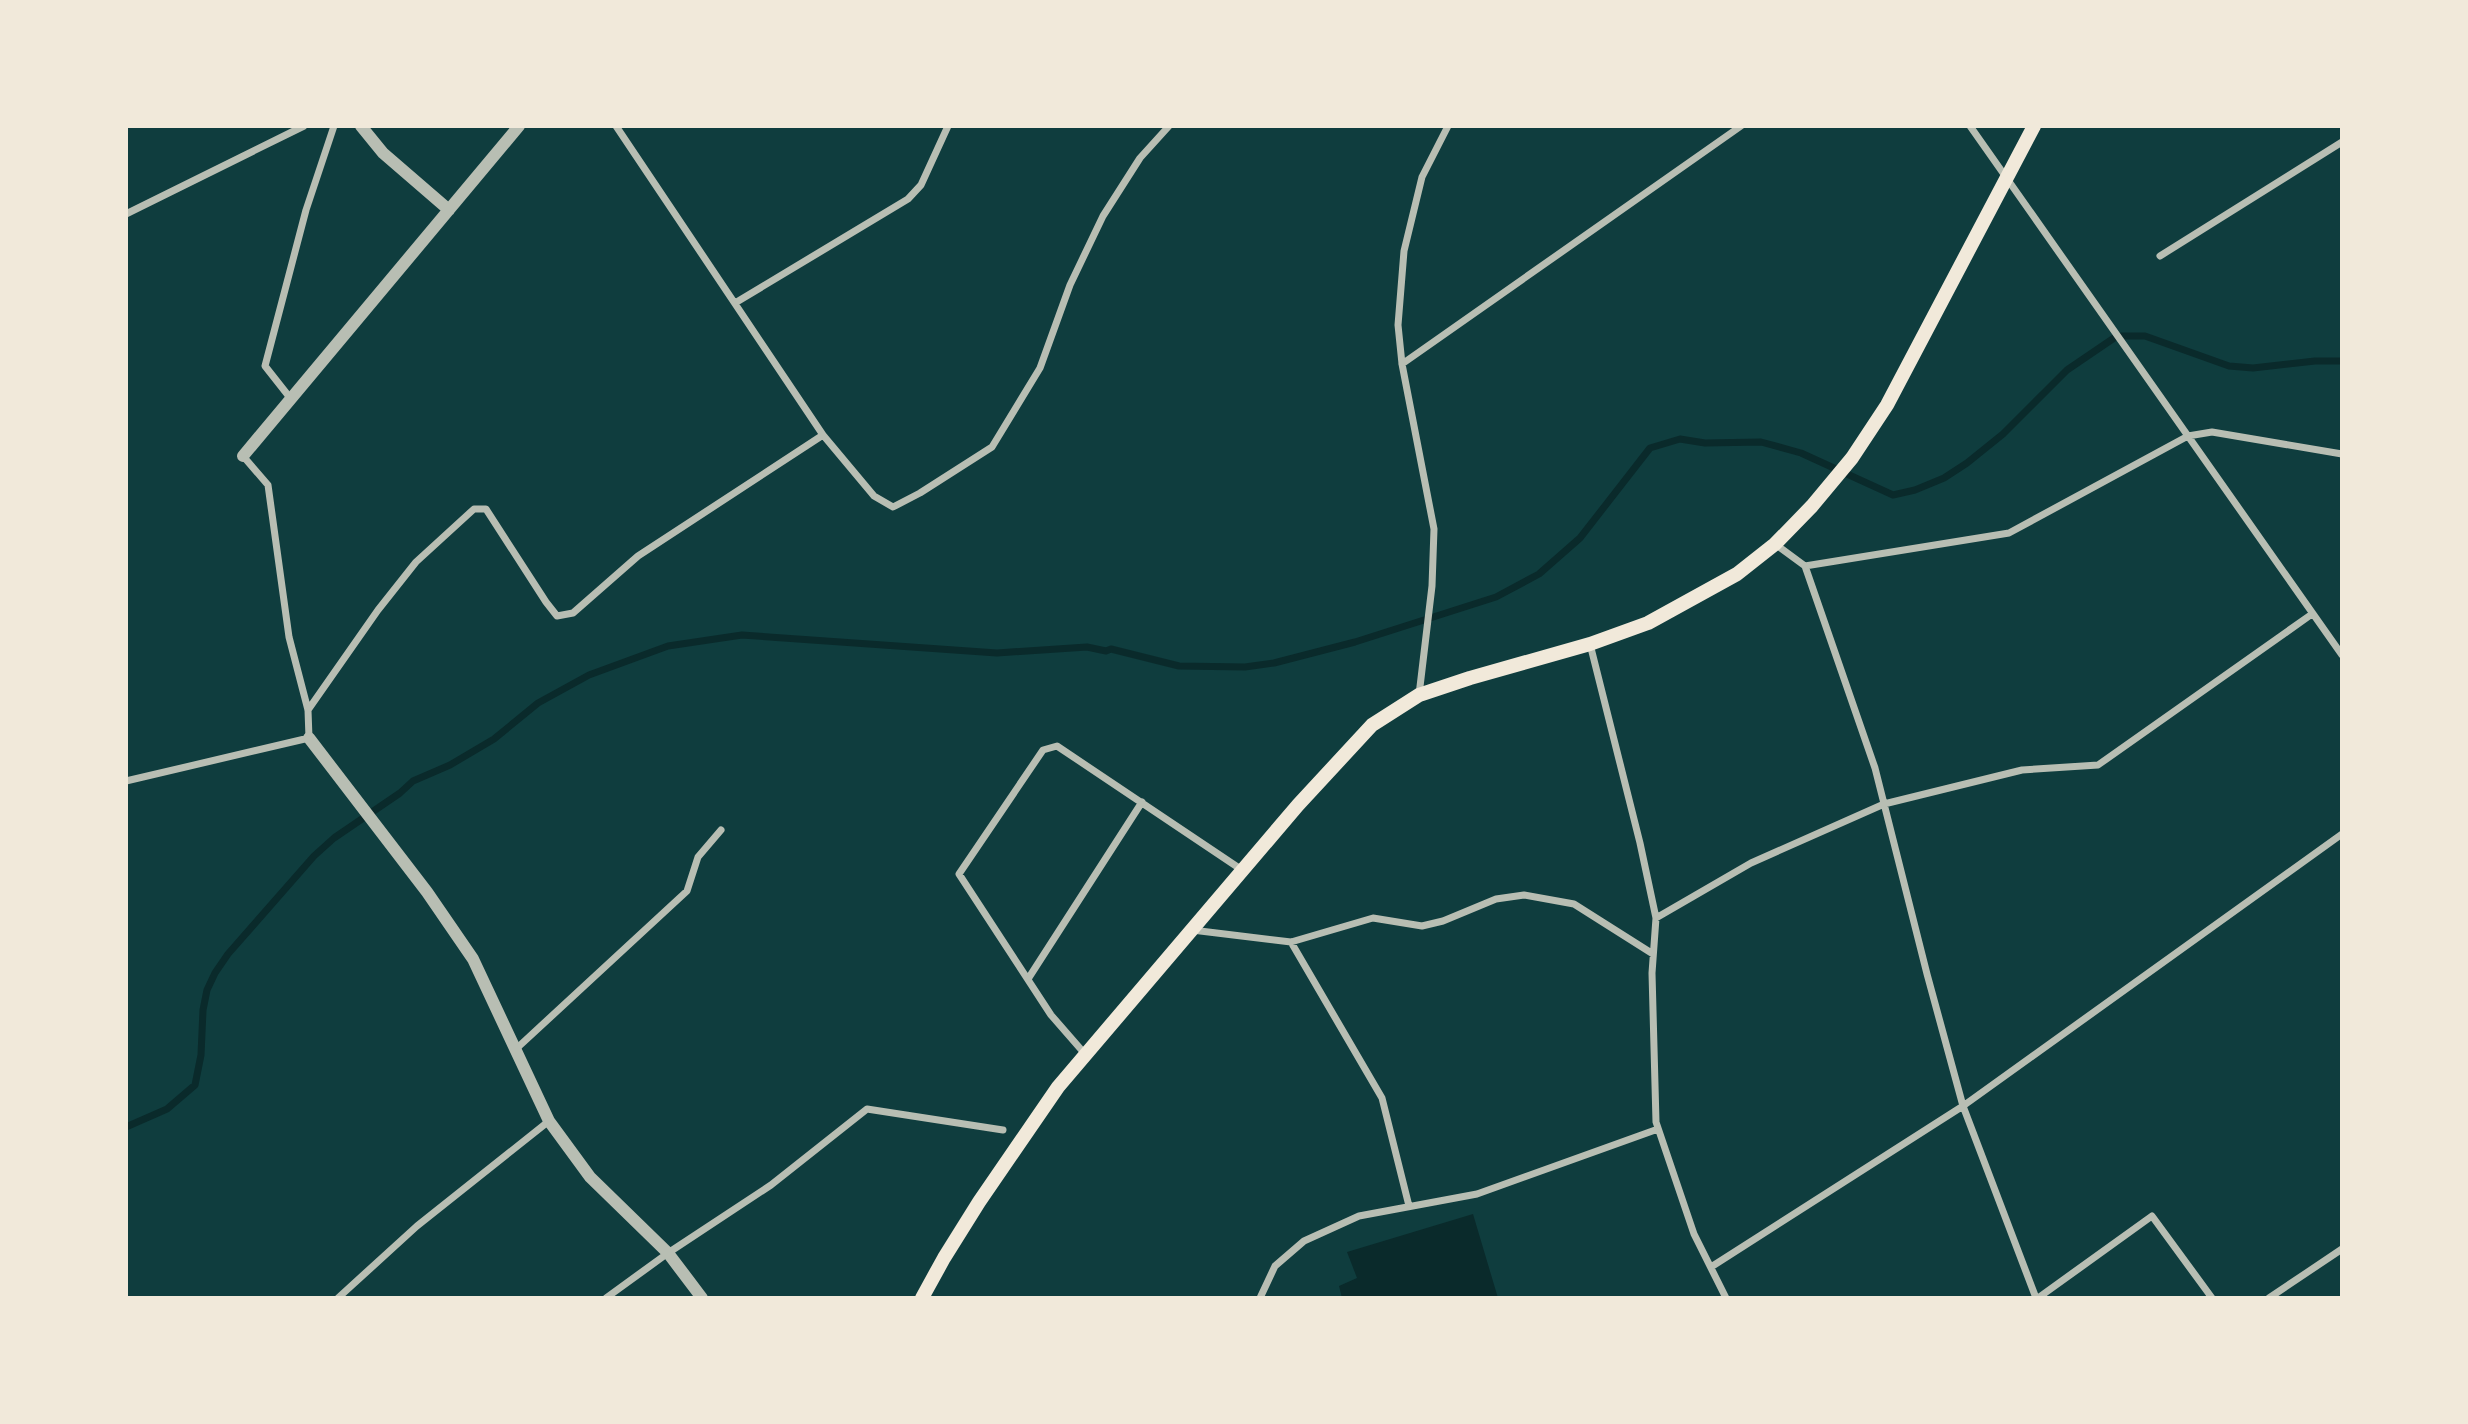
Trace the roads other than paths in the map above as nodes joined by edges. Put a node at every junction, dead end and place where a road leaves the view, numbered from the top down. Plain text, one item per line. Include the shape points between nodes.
1 (304, 126) edge
2 (334, 126) edge
3 (361, 126) edge
4 (519, 126) edge
5 (616, 126) edge
6 (948, 126) edge
7 (1169, 126) edge
8 (1448, 126) edge
9 (1741, 126) edge
10 (1970, 126) edge
11 (2034, 126) edge
12 (2342, 142) edge
13 (2006, 179) junction
14 (449, 210) junction
15 (126, 214) edge
16 (2160, 256) dead end
17 (734, 303) junction
18 (1402, 364) junction
19 (291, 399) junction
20 (823, 435) junction
21 (2188, 436) junction
22 (2342, 454) edge
23 (243, 456) joint
24 (1775, 544) junction
25 (1805, 566) junction
26 (2312, 614) junction
27 (1590, 644) junction
28 (2342, 655) edge
29 (1419, 695) junction
30 (308, 710) junction
31 (309, 738) junction
32 (126, 781) edge
33 (1142, 802) junction
34 (1884, 804) junction
35 (721, 830) dead end
36 (2342, 834) edge
37 (1243, 870) junction
38 (1656, 918) junction
39 (1192, 930) junction
40 (1291, 942) junction
41 (1653, 954) junction
42 (1028, 979) junction
43 (516, 1049) junction
44 (1086, 1055) junction
45 (1963, 1106) junction
46 (549, 1121) junction
47 (1658, 1129) junction
48 (1003, 1130) dead end
49 (1409, 1206) junction
50 (2342, 1249) edge
51 (668, 1253) junction
52 (1711, 1267) junction
53 (338, 1298) edge
54 (606, 1298) edge
55 (702, 1298) edge
56 (922, 1298) edge
57 (1260, 1298) edge
58 (1726, 1298) edge
59 (2037, 1298) edge
60 (2212, 1298) edge
61 (2269, 1298) edge

1 - 15 street
2 - 19 street via 306,210 265,366
3 - 14 street via 383,153
4 - 14 street
5 - 17 street
6 - 17 street via 921,185 908,199
7 - 20 street via 1140,158 1103,216 1070,285 1040,368 992,447 893,507 874,496
8 - 18 street via 1422,177 1404,251 1398,325
9 - 18 street
10 - 13 street
11 - 13 main road
12 - 16 street
13 - 21 street
13 - 24 main road via 1887,405 1852,458
14 - 19 street
17 - 20 street
18 - 29 street via 1434,529
19 - 23 street
20 - 30 street via 638,556 573,612 557,616 486,509 474,509 416,562
21 - 22 street via 2212,432
21 - 25 street via 2009,533
21 - 26 street
23 - 30 street via 268,485 289,637
24 - 25 street
24 - 27 main road via 1690,602
25 - 34 street
26 - 28 street
26 - 34 street via 2098,765 2022,770
27 - 29 main road
27 - 38 street
29 - 37 main road via 1372,725
30 - 31 street
31 - 32 street
31 - 43 street via 473,959
33 - 37 street
33 - 42 street
33 - 42 street via 1057,746 1043,750 959,874
34 - 38 street via 1751,863
34 - 45 street
35 - 43 street via 698,858 687,891
36 - 45 street
37 - 39 main road
38 - 41 street
39 - 40 street
39 - 44 main road
40 - 41 street via 1373,918 1422,926 1496,899 1524,895 1573,904
40 - 49 street via 1382,1098
41 - 47 street
42 - 44 street via 1051,1015
43 - 46 street
44 - 56 main road via 1058,1087 979,1202
45 - 52 street
45 - 59 street
46 - 51 street via 590,1177
46 - 53 street via 417,1226
47 - 49 street via 1477,1194
47 - 52 street via 1694,1234
48 - 51 street via 867,1109 771,1185
49 - 57 street via 1359,1216 1304,1241 1275,1266
50 - 61 street
51 - 54 street
51 - 55 street
52 - 58 street
59 - 60 street via 2152,1216

